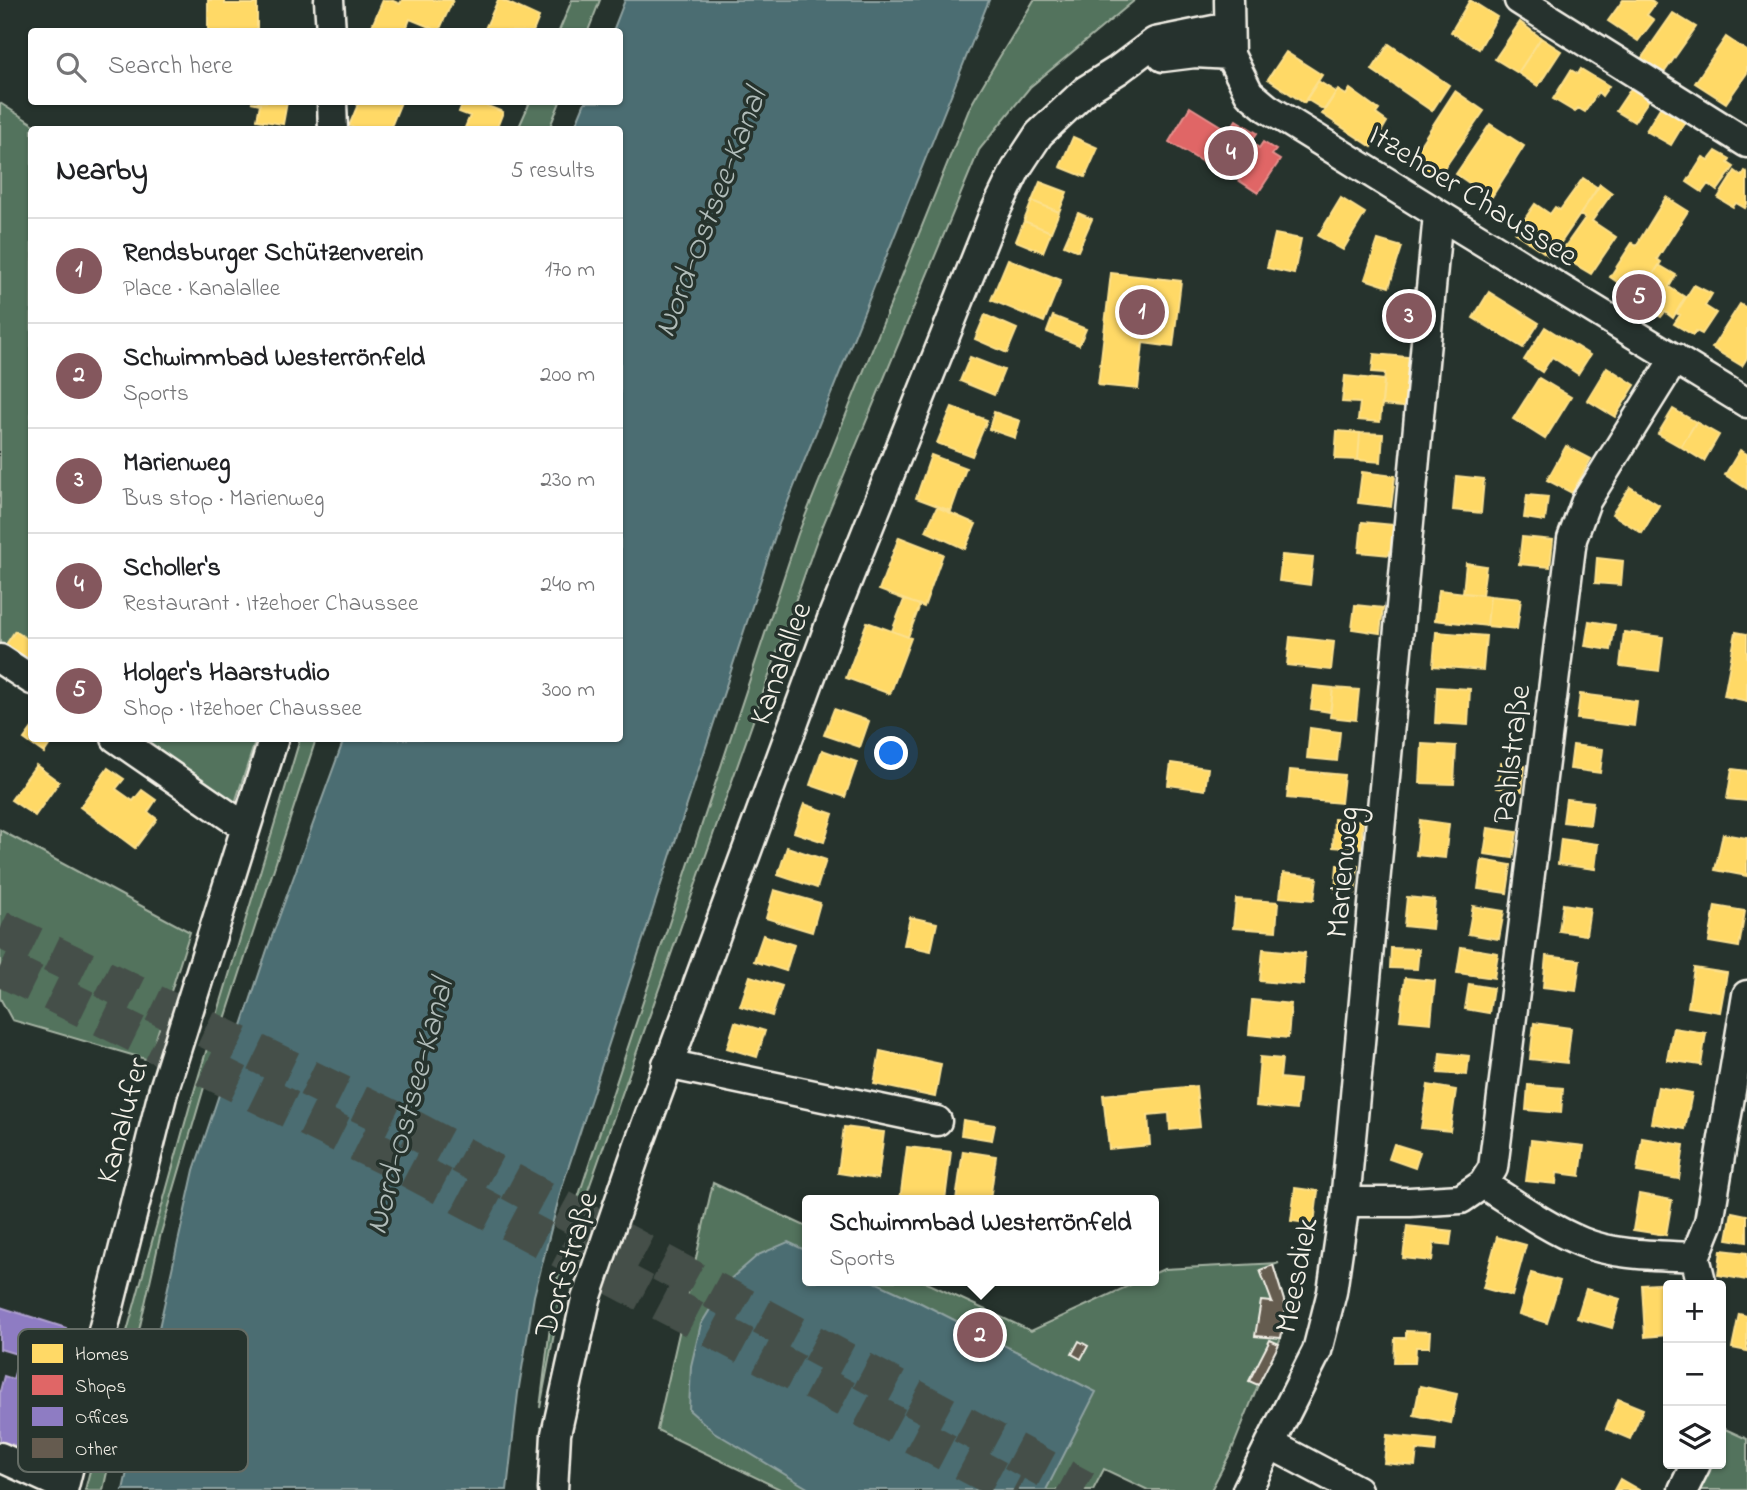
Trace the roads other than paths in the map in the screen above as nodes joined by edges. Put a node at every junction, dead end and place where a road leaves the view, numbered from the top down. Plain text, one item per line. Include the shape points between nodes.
1 (329, 0) edge
2 (1519, 0) edge
3 (1229, 14) edge
4 (331, 28) edge
5 (1230, 55) junction
6 (1118, 70) junction
7 (332, 105) edge
8 (333, 126) edge
9 (1747, 143) edge
10 (1438, 215) junction
11 (1675, 358) junction
12 (1747, 403) edge
13 (0, 659) edge
14 (28, 677) edge
15 (122, 742) edge
16 (273, 742) edge
17 (245, 827) junction
18 (1747, 995) edge
19 (667, 1064) junction
20 (937, 1121) dead end
21 (1483, 1184) junction
22 (1345, 1202) junction
23 (1695, 1257) junction
24 (1701, 1280) edge
25 (104, 1329) edge
26 (1270, 1444) junction
27 (0, 1457) edge
28 (18, 1466) edge
29 (1694, 1469) edge
30 (31, 1472) edge
31 (64, 1488) edge
32 (553, 1490) edge
33 (1247, 1490) edge
34 (1357, 1490) edge
35 (1683, 1490) edge

1 - 4 street
2 - 9 street
3 - 5 street, Itzehoer Chaussee
3 - 6 street, Kanalallee via 1155,42
5 - 6 street, Kanalallee via 1169,56
5 - 10 street, Itzehoer Chaussee via 1249,93 1267,108
6 - 19 street, Kanalallee via 1086,90 1039,134 993,216 833,616
7 - 8 street
10 - 11 street, Itzehoer Chaussee
10 - 22 street, Marienweg
11 - 12 street, Itzehoer Chaussee
11 - 21 street, Pahlstraße via 1586,501 1572,539 1493,1168
13 - 14 street
15 - 17 street
16 - 17 street, Kanalufer
17 - 25 street, Kanalufer via 163,1092
18 - 23 street via 1709,1222
19 - 20 street
19 - 32 street, Dorfstraße via 586,1299 556,1434
21 - 22 street, Meesdiek via 1461,1199
21 - 23 street via 1584,1243 1623,1253
22 - 26 street, Meesdiek via 1332,1292 1317,1351
23 - 24 street
26 - 33 street, Meesdiek
26 - 34 street
27 - 28 street
29 - 35 street
30 - 31 street

